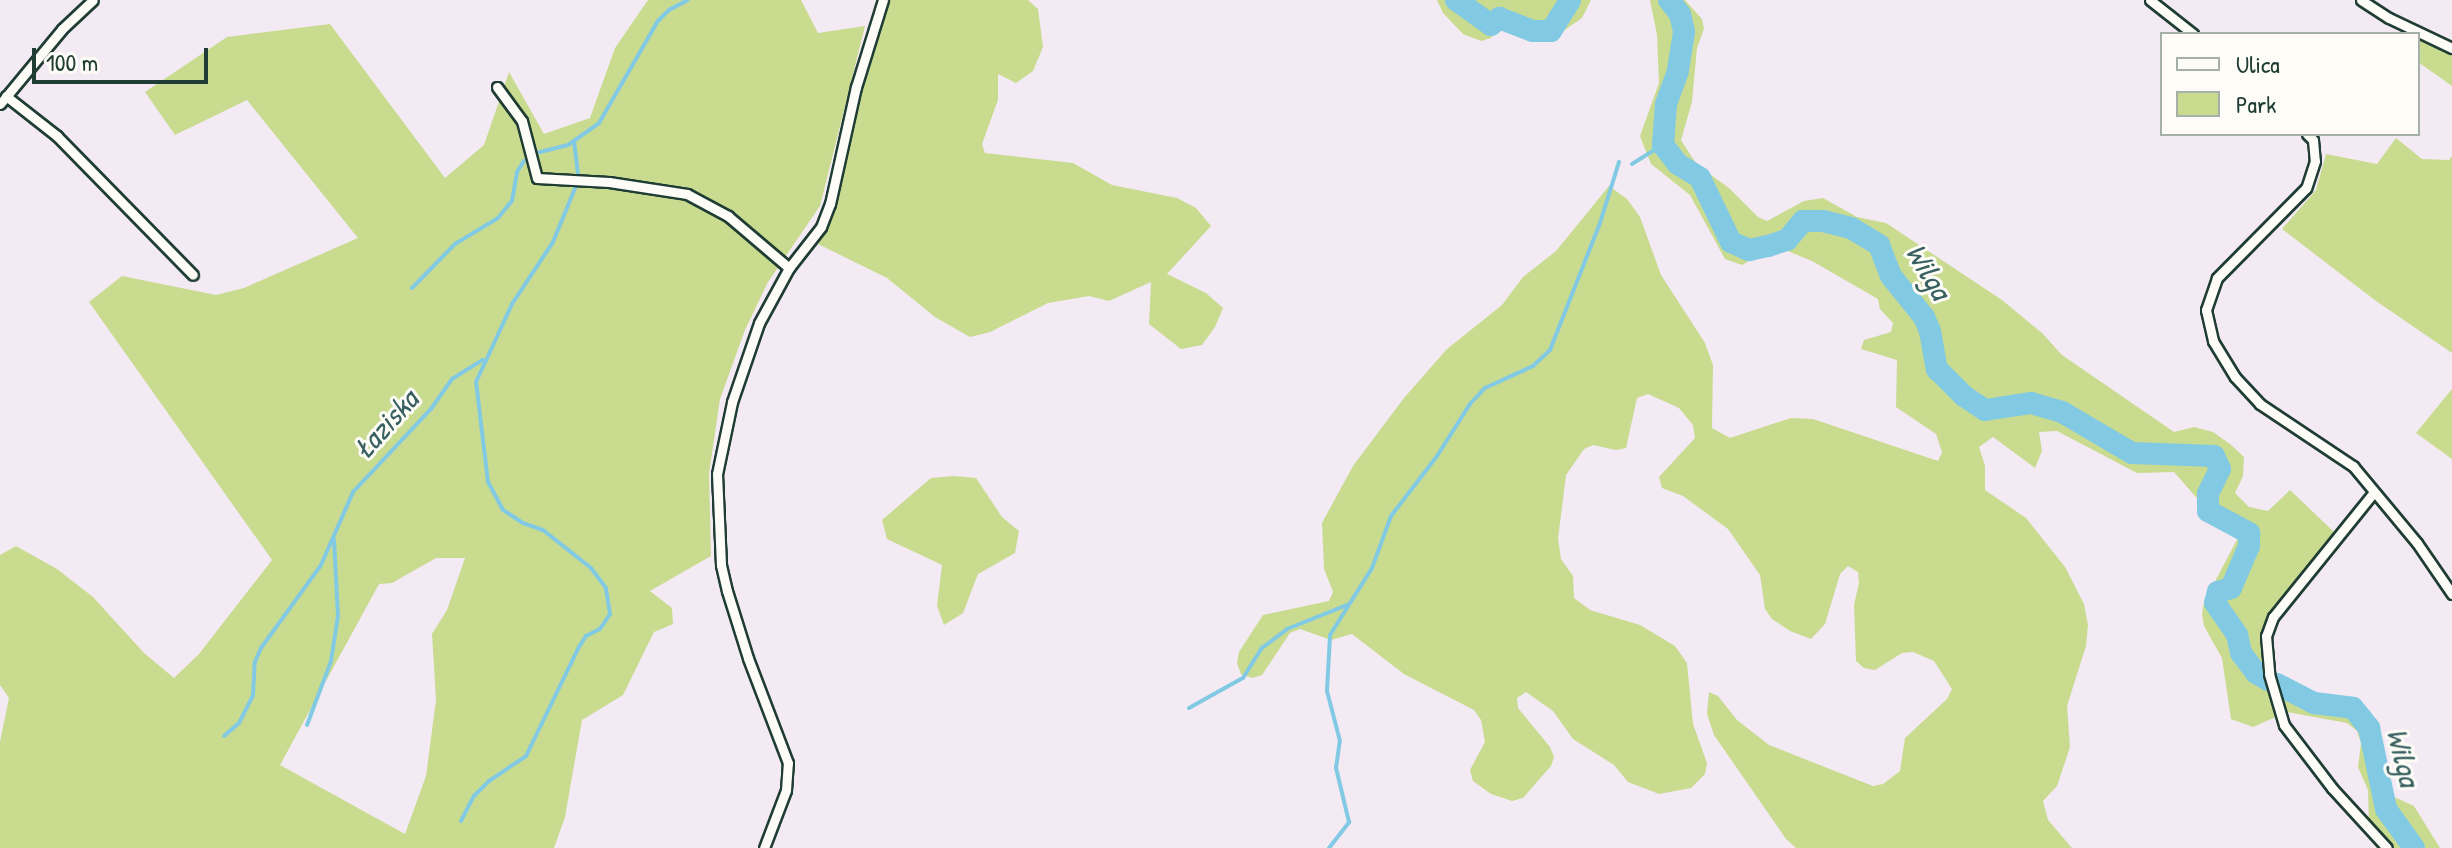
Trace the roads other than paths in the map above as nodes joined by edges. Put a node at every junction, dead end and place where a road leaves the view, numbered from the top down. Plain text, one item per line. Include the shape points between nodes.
1 (93, 0) edge
2 (883, 0) edge
3 (2150, 0) edge
4 (2361, 0) edge
5 (2190, 32) edge
6 (2418, 32) edge
7 (2420, 33) edge
8 (2452, 48) edge
9 (497, 87) dead end
10 (3, 100) edge
11 (2309, 136) edge
12 (789, 268) junction
13 (193, 275) dead end
14 (2374, 492) junction
15 (2452, 594) edge
16 (764, 848) edge
17 (2387, 848) edge

1 - 10 street
2 - 12 street via 856,87 830,204 821,227
3 - 5 street
4 - 6 street
7 - 8 street
9 - 12 street via 522,121 537,178 687,194 728,216
10 - 13 street via 57,136
11 - 14 street via 2315,161 2306,188 2217,278 2206,310 2213,341 2243,386 2292,428 2353,466
12 - 16 street via 759,323 732,402 717,474 727,591 788,763 786,790
14 - 15 street
14 - 17 street via 2273,617 2266,636 2269,674 2284,725

